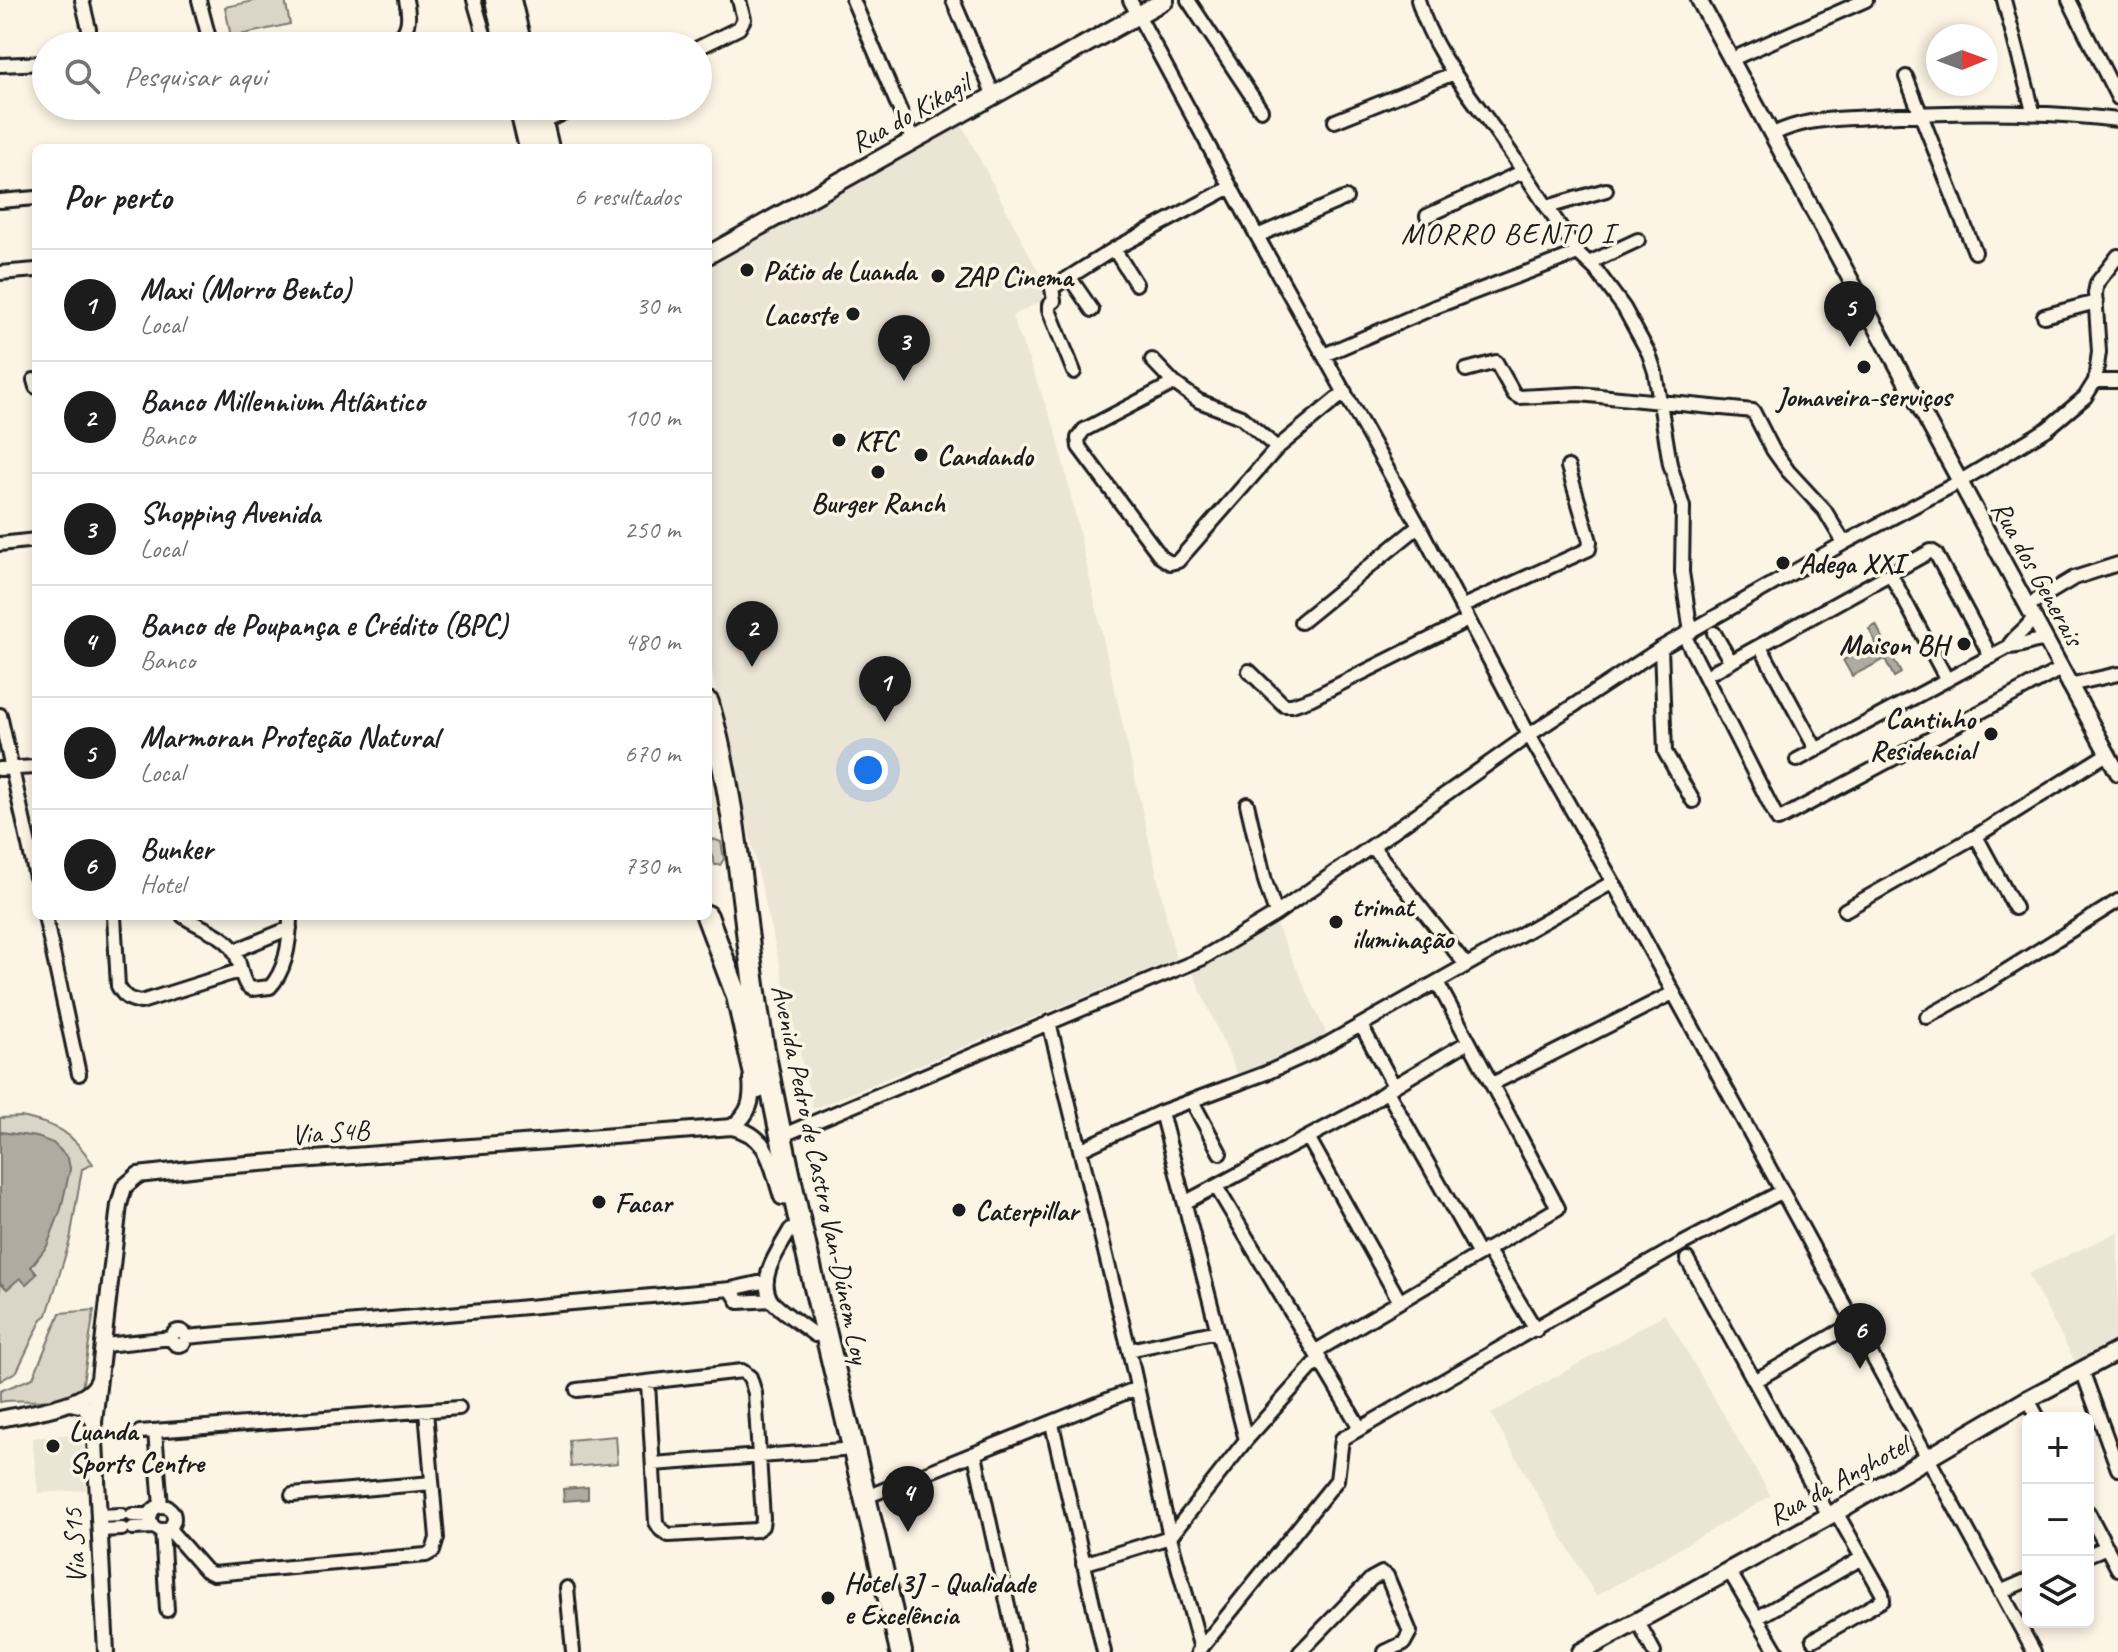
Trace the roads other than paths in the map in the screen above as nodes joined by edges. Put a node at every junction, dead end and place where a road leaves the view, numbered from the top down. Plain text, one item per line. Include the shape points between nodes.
1 (82, 0) edge
2 (199, 0) edge
3 (210, 0) edge
4 (474, 0) edge
5 (496, 0) edge
6 (510, 0) edge
7 (739, 0) edge
8 (853, 0) edge
9 (953, 0) edge
10 (1165, 0) edge
11 (1188, 0) edge
12 (1418, 0) edge
13 (1699, 0) edge
14 (1866, 0) edge
15 (2004, 0) edge
16 (2069, 0) edge
17 (410, 1) edge
18 (1134, 7) edge
19 (204, 18) junction
20 (89, 32) edge
21 (208, 32) edge
22 (403, 32) edge
23 (483, 32) edge
24 (503, 32) edge
25 (518, 32) edge
26 (712, 41) edge
27 (1732, 59) junction
28 (32, 64) edge
29 (0, 65) edge
30 (1452, 74) junction
31 (1906, 77) dead end
32 (994, 96) junction
33 (2118, 98) edge
34 (1261, 110) dead end
35 (2033, 111) junction
36 (1920, 113) junction
37 (523, 120) edge
38 (541, 120) edge
39 (2118, 120) edge
40 (1335, 121) dead end
41 (1773, 134) junction
42 (913, 141) junction
43 (529, 144) edge
44 (547, 144) edge
45 (1522, 172) junction
46 (1231, 187) junction
47 (1606, 190) dead end
48 (32, 198) edge
49 (1346, 198) dead end
50 (0, 201) edge
51 (1547, 207) junction
52 (1427, 216) dead end
53 (1257, 236) junction
54 (1638, 240) dead end
55 (1114, 249) junction
56 (1975, 252) dead end
57 (712, 253) edge
58 (1578, 253) junction
59 (2118, 256) edge
60 (1589, 263) junction
61 (32, 270) edge
62 (0, 273) edge
63 (1070, 278) junction
64 (1136, 284) dead end
65 (2096, 302) junction
66 (1092, 310) dead end
67 (2044, 316) dead end
68 (1324, 355) junction
69 (1152, 360) dead end
70 (1466, 370) dead end
71 (1074, 372) dead end
72 (2095, 381) junction
73 (2118, 381) edge
74 (1174, 383) junction
75 (1345, 392) junction
76 (1660, 404) junction
77 (1277, 448) junction
78 (1568, 467) dead end
79 (1959, 482) junction
80 (1419, 526) junction
81 (32, 540) edge
82 (1844, 543) junction
83 (0, 544) edge
84 (2118, 564) edge
85 (1891, 575) junction
86 (1461, 607) junction
87 (2030, 612) junction
88 (1468, 620) junction
89 (1301, 622) dead end
90 (1714, 633) dead end
91 (1687, 634) junction
92 (2046, 640) junction
93 (2013, 644) junction
94 (1760, 646) junction
95 (1661, 648) junction
96 (1991, 657) junction
97 (1731, 662) junction
98 (2061, 669) junction
99 (1249, 671) dead end
100 (1714, 671) dead end
101 (2118, 674) edge
102 (1947, 680) junction
103 (2069, 685) junction
104 (0, 715) edge
105 (712, 721) edge
106 (1529, 735) junction
107 (1816, 749) junction
108 (712, 753) edge
109 (2107, 754) junction
110 (1797, 760) dead end
111 (32, 767) edge
112 (6, 769) edge
113 (723, 769) junction
114 (2118, 773) edge
115 (1693, 801) dead end
116 (1247, 804) dead end
117 (1976, 836) junction
118 (1372, 846) junction
119 (32, 863) edge
120 (1613, 882) junction
121 (2118, 901) edge
122 (2015, 908) dead end
123 (1845, 910) dead end
124 (1276, 914) junction
125 (46, 920) edge
126 (114, 920) edge
127 (190, 920) edge
128 (708, 920) edge
129 (290, 922) edge
130 (234, 951) junction
131 (1466, 965) junction
132 (239, 971) junction
133 (1437, 982) junction
134 (1673, 993) junction
135 (1927, 1017) dead end
136 (1049, 1022) junction
137 (1361, 1025) junction
138 (1468, 1042) junction
139 (749, 1051) junction
140 (79, 1074) dead end
141 (1492, 1084) junction
142 (1390, 1088) junction
143 (1192, 1101) junction
144 (1161, 1112) junction
145 (732, 1127) junction
146 (781, 1136) junction
147 (1309, 1139) junction
148 (1080, 1150) junction
149 (1220, 1153) dead end
150 (1217, 1188) junction
151 (1781, 1192) junction
152 (782, 1197) junction
153 (1186, 1202) junction
154 (790, 1230) junction
155 (1483, 1251) junction
156 (1687, 1259) dead end
157 (767, 1281) junction
158 (731, 1289) junction
159 (771, 1300) junction
160 (1399, 1300) junction
161 (1854, 1323) junction
162 (1536, 1330) junction
163 (1218, 1331) junction
164 (815, 1335) junction
165 (105, 1345) junction
166 (1129, 1350) junction
167 (2118, 1351) edge
168 (1318, 1354) junction
169 (2082, 1370) junction
170 (101, 1373) junction
171 (1756, 1380) junction
172 (648, 1383) junction
173 (1137, 1388) junction
174 (577, 1390) dead end
175 (2028, 1399) junction
176 (70, 1403) junction
177 (459, 1408) dead end
178 (426, 1411) junction
179 (2035, 1412) edge
180 (0, 1419) edge
181 (94, 1422) junction
182 (1052, 1424) junction
183 (1360, 1428) junction
184 (155, 1431) junction
185 (140, 1432) dead end
186 (1246, 1440) junction
187 (842, 1450) junction
188 (975, 1455) junction
189 (760, 1457) junction
190 (1929, 1459) junction
191 (653, 1464) junction
192 (2118, 1469) edge
193 (432, 1483) junction
194 (292, 1495) dead end
195 (866, 1497) junction
196 (1832, 1514) junction
197 (159, 1521) junction
198 (99, 1523) junction
199 (2094, 1523) edge
200 (1170, 1537) junction
201 (2107, 1547) junction
202 (2094, 1552) edge
203 (1862, 1558) junction
204 (1083, 1564) junction
205 (1728, 1569) junction
206 (2118, 1569) edge
207 (2022, 1583) edge
208 (567, 1588) dead end
209 (2000, 1592) junction
210 (167, 1610) dead end
211 (1757, 1618) junction
212 (1637, 1620) junction
213 (1813, 1640) dead end
214 (1200, 1650) edge
215 (106, 1652) edge
216 (573, 1652) edge
217 (889, 1652) edge
218 (901, 1652) edge
219 (1018, 1652) edge
220 (1104, 1652) edge
221 (1300, 1652) edge
222 (1385, 1652) edge
223 (1581, 1652) edge
224 (1654, 1652) edge
225 (1777, 1652) edge
226 (2034, 1652) edge

1 - 20 street
2 - 19 street
3 - 19 street
4 - 23 street
5 - 24 highway
6 - 25 highway
7 - 26 street via 744,19 739,28
8 - 42 street
9 - 32 street
10 - 18 main road, Rua do Kikagil
11 - 34 street
12 - 30 street
13 - 27 street, Rua dos Generais
14 - 27 street
15 - 35 street
16 - 33 street
17 - 22 street
18 - 32 main road, Rua do Kikagil
18 - 46 street
19 - 21 street
27 - 41 street, Rua dos Generais
28 - 29 street
30 - 40 street
30 - 45 street
31 - 36 street
32 - 42 main road, Rua do Kikagil
35 - 36 street
35 - 39 street
36 - 41 street via 1807,121
36 - 56 street
37 - 43 highway
38 - 44 highway
41 - 79 street, Rua dos Generais
42 - 57 main road, Rua do Kikagil
45 - 51 street
45 - 52 street
46 - 53 street
46 - 55 street
47 - 51 street
48 - 50 street
49 - 53 street
51 - 58 street
53 - 68 street
54 - 60 street
55 - 63 street
55 - 64 street
58 - 60 street
58 - 68 street
59 - 65 street via 2097,283
60 - 76 street via 1624,308 1644,345
61 - 62 street
63 - 66 street
63 - 71 street via 1052,288 1049,310
65 - 67 street
65 - 72 street
68 - 75 street
69 - 74 street
70 - 76 street via 1496,362 1519,397 1579,394
72 - 73 street
72 - 79 street via 2085,397 2047,429
74 - 77 street via 1199,401 1241,417
74 - 77 street via 1078,438 1079,447 1165,561 1178,561
75 - 77 street
75 - 80 street
76 - 82 street via 1753,411 1773,450 1825,511
76 - 91 street via 1683,507
78 - 86 street via 1589,549
79 - 82 street
79 - 87 street, Rua dos Generais
80 - 86 street
80 - 89 street
81 - 83 street
82 - 91 street
84 - 87 street via 2074,578
85 - 94 street
85 - 96 street via 1933,551
85 - 102 street
86 - 88 street
87 - 92 street, Rua dos Generais
87 - 93 street via 2026,630
88 - 99 street via 1292,705 1281,703
88 - 106 street
90 - 97 street
91 - 95 street
91 - 98 street via 1778,820
92 - 93 street
92 - 98 street, Rua dos Generais
93 - 96 street
94 - 97 street
94 - 107 street
95 - 106 street
95 - 115 street via 1665,752
96 - 102 street
97 - 100 street
98 - 103 street, Rua dos Generais
101 - 103 street
102 - 107 street
103 - 109 street, Rua dos Generais
104 - 112 street
105 - 113 highway, Avenida Pedro de Castro Van-Dúnem Loy
106 - 118 street
106 - 120 street
107 - 110 street
108 - 113 highway
109 - 114 street, Rua dos Generais
109 - 117 street
111 - 112 street
112 - 119 street
113 - 146 highway, Avenida Pedro de Castro Van-Dúnem Loy via 753,991
116 - 124 street
117 - 122 street
117 - 123 street
118 - 124 street
118 - 131 street
120 - 131 street
120 - 134 street
121 - 135 street
124 - 136 street via 1201,959
125 - 140 street
126 - 132 street via 118,986 130,1000 141,1002
127 - 130 street
128 - 139 highway, Avenida Pedro de Castro Van-Dúnem Loy via 737,996
129 - 130 street
129 - 132 street via 282,967 270,987 252,989
130 - 132 street
131 - 133 street
133 - 137 street
133 - 138 street
134 - 141 street
134 - 151 street
136 - 146 street
136 - 148 street
137 - 142 street
137 - 143 street via 1315,1051
138 - 141 street
138 - 142 street
139 - 145 street via 751,1104
139 - 152 highway, Avenida Pedro de Castro Van-Dúnem Loy
141 - 155 street via 1558,1207
142 - 147 street
142 - 155 street
143 - 144 street
143 - 149 street
144 - 148 street
144 - 153 street
145 - 152 street via 758,1137 764,1145
145 - 165 street, Via S4B via 138,1175 124,1187 119,1205
146 - 195 highway, Avenida Pedro de Castro Van-Dúnem Loy
147 - 150 street
147 - 160 street
148 - 166 street
150 - 153 street
150 - 168 street
151 - 161 street
151 - 162 street
152 - 154 highway, Avenida Pedro de Castro Van-Dúnem Loy
153 - 163 street
154 - 157 street
154 - 164 highway, Avenida Pedro de Castro Van-Dúnem Loy
155 - 160 street
155 - 162 street
156 - 171 street
157 - 158 street
157 - 159 street
158 - 159 street via 739,1302
158 - 165 street via 186,1337 180,1345 172,1338
159 - 164 street
160 - 168 street
161 - 171 street
161 - 190 street
162 - 183 street
163 - 166 street
163 - 186 street
164 - 187 highway, Avenida Pedro de Castro Van-Dúnem Loy
165 - 170 street, Via S4B
166 - 173 street
167 - 169 main road, Rua da Anghotel
168 - 183 street
168 - 186 street
169 - 175 main road, Rua da Anghotel
169 - 192 street
170 - 176 street via 89,1393
170 - 181 street, Via S4B
171 - 196 street
172 - 174 street
172 - 189 street via 742,1371 754,1384
172 - 191 street
173 - 182 street
173 - 200 street
175 - 179 street
175 - 190 main road, Rua da Anghotel
176 - 180 street
176 - 181 street via 84,1406
177 - 178 street
178 - 184 street
178 - 193 street
181 - 198 street, Via S15
182 - 188 street
182 - 204 street
183 - 214 street via 1342,1439 1337,1480
184 - 185 street
184 - 197 street
186 - 200 street
187 - 189 street
187 - 217 highway, Avenida Pedro de Castro Van-Dúnem Loy
188 - 195 street
188 - 219 street
189 - 191 street
189 - 191 street via 762,1526 749,1532 669,1535 661,1530 656,1522
190 - 196 main road, Rua da Anghotel
190 - 209 street
193 - 194 street
193 - 197 street via 436,1543 422,1557 213,1574
195 - 218 highway, Avenida Pedro de Castro Van-Dúnem Loy
196 - 203 street
196 - 205 main road, Rua da Anghotel
197 - 198 street
197 - 210 street
198 - 215 street, Via S15
199 - 201 street
200 - 204 street
200 - 214 street
201 - 202 street
201 - 206 street
203 - 211 street
203 - 213 street via 1883,1600
204 - 220 street
205 - 211 street
205 - 212 main road, Rua da Anghotel
207 - 209 street
208 - 216 street
209 - 226 street
211 - 225 street
212 - 223 main road, Rua da Anghotel
212 - 224 street
221 - 222 street via 1382,1573 1410,1632 1404,1643

